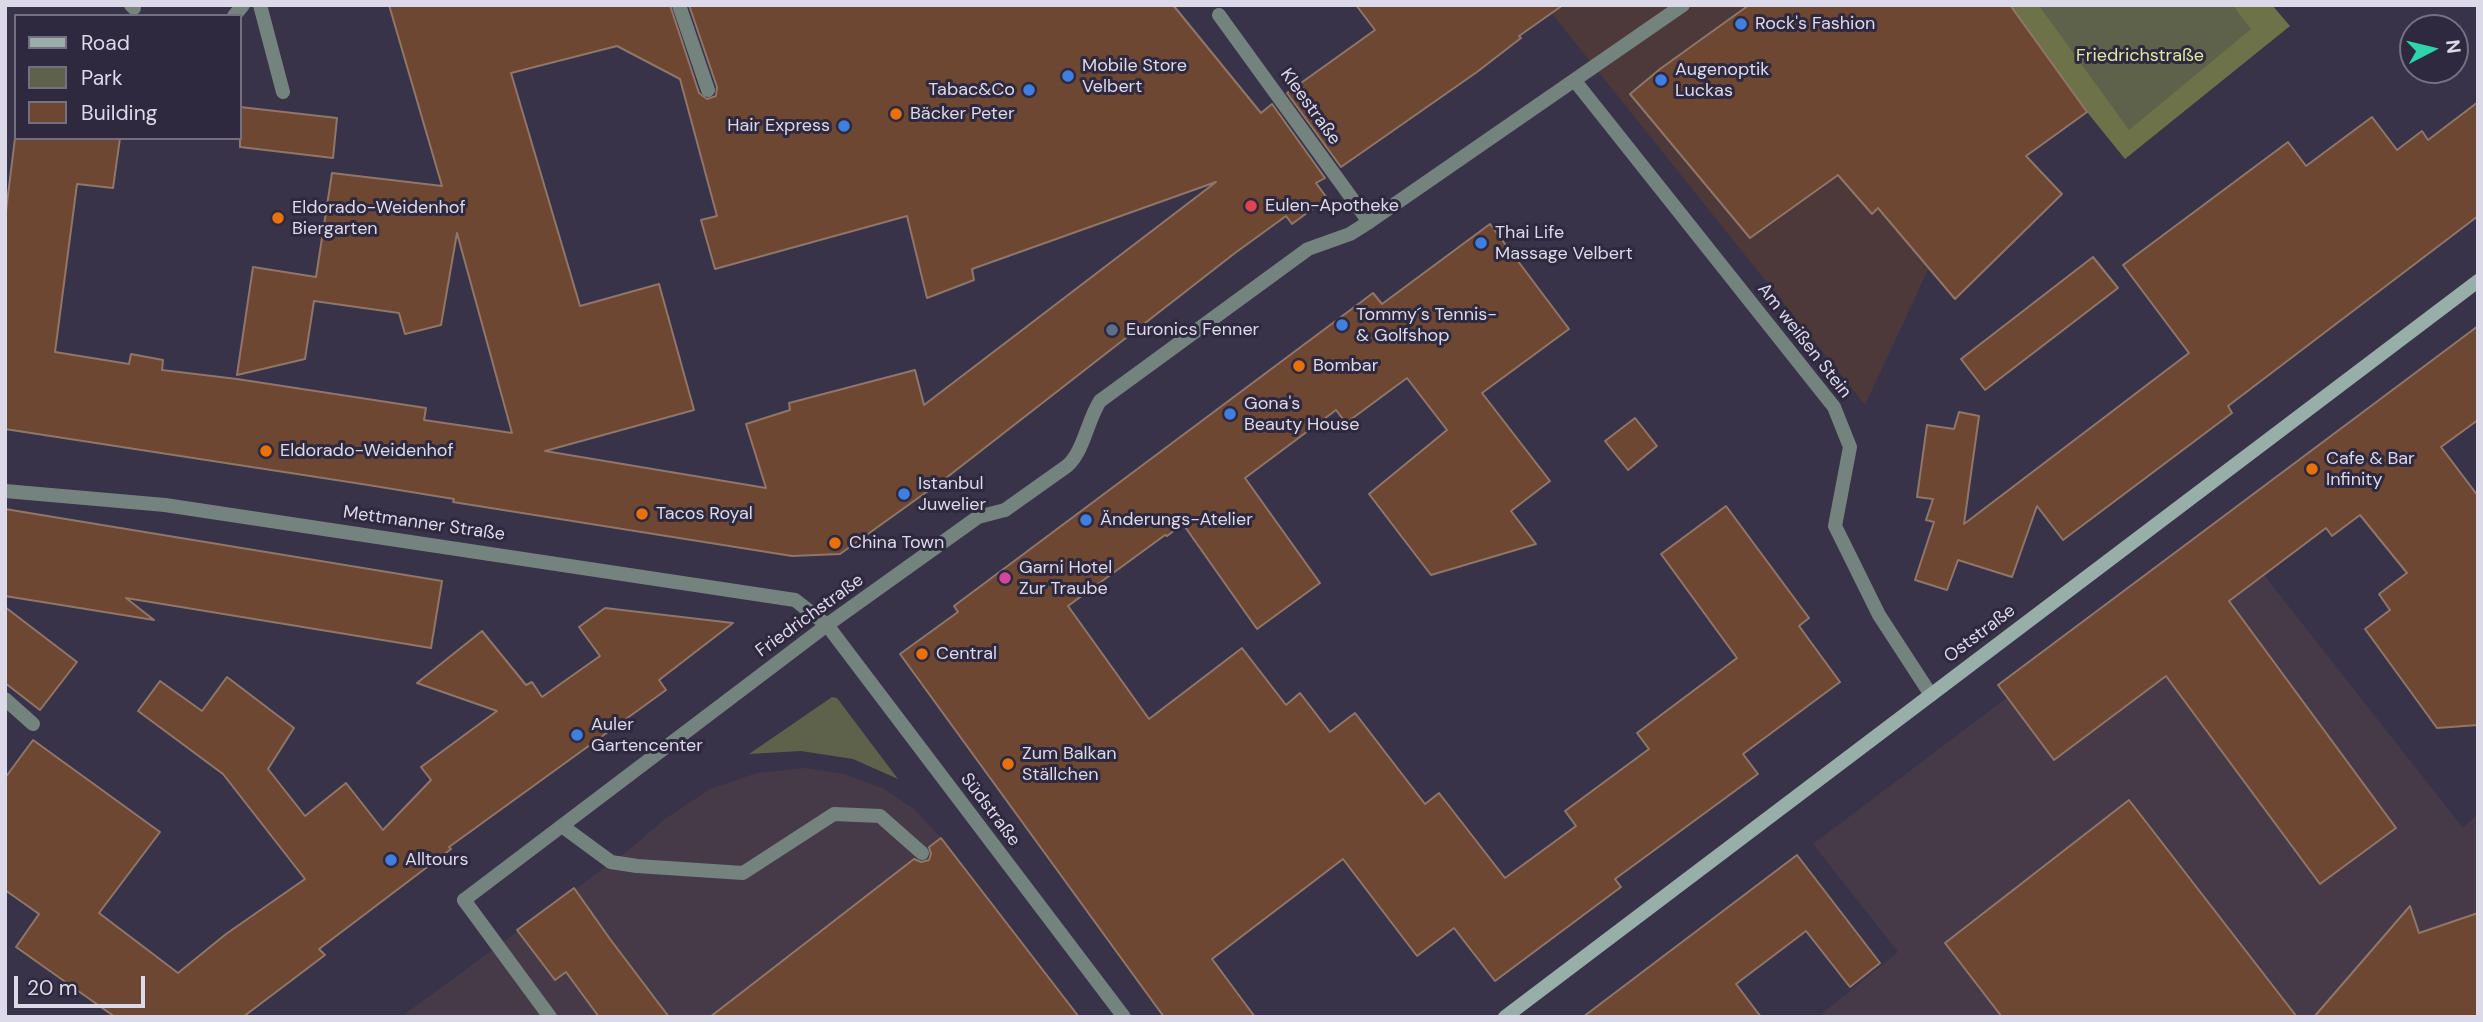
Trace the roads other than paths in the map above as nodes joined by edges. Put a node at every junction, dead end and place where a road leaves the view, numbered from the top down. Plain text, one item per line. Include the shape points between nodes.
1 (260, 5) edge
2 (680, 5) edge
3 (1683, 5) edge
4 (1219, 15) dead end
5 (1602, 62) junction
6 (1575, 80) junction
7 (708, 90) dead end
8 (283, 92) dead end
9 (1510, 125) junction
10 (1368, 222) junction
11 (2478, 281) edge
12 (5, 491) edge
13 (827, 625) junction
14 (1931, 695) junction
15 (5, 699) edge
16 (33, 724) dead end
17 (562, 826) junction
18 (922, 853) dead end
19 (550, 1017) edge
20 (1124, 1017) edge
21 (1505, 1017) edge

1 - 8 street
2 - 7 street
3 - 5 street, Friedrichstraße
4 - 10 street, Kleestraße
5 - 6 street, Friedrichstraße
5 - 9 street, Friedrichstraße
6 - 9 street, Friedrichstraße
6 - 14 street, Am weißen Stein via 1834,407 1850,447 1835,526 1879,614
9 - 10 street, Friedrichstraße
10 - 13 street, Friedrichstraße via 1350,234 1308,249 1183,339 1100,401 1074,460 1067,466 1005,510 978,517
11 - 14 main road, Oststraße
12 - 13 street, Mettmanner Straße via 165,505 766,594 794,600
13 - 17 street, Friedrichstraße
13 - 20 street, Südstraße
14 - 21 main road, Oststraße
15 - 16 street
17 - 18 street via 611,862 637,866 743,873 834,814 880,816
17 - 19 street, Friedrichstraße via 464,900

